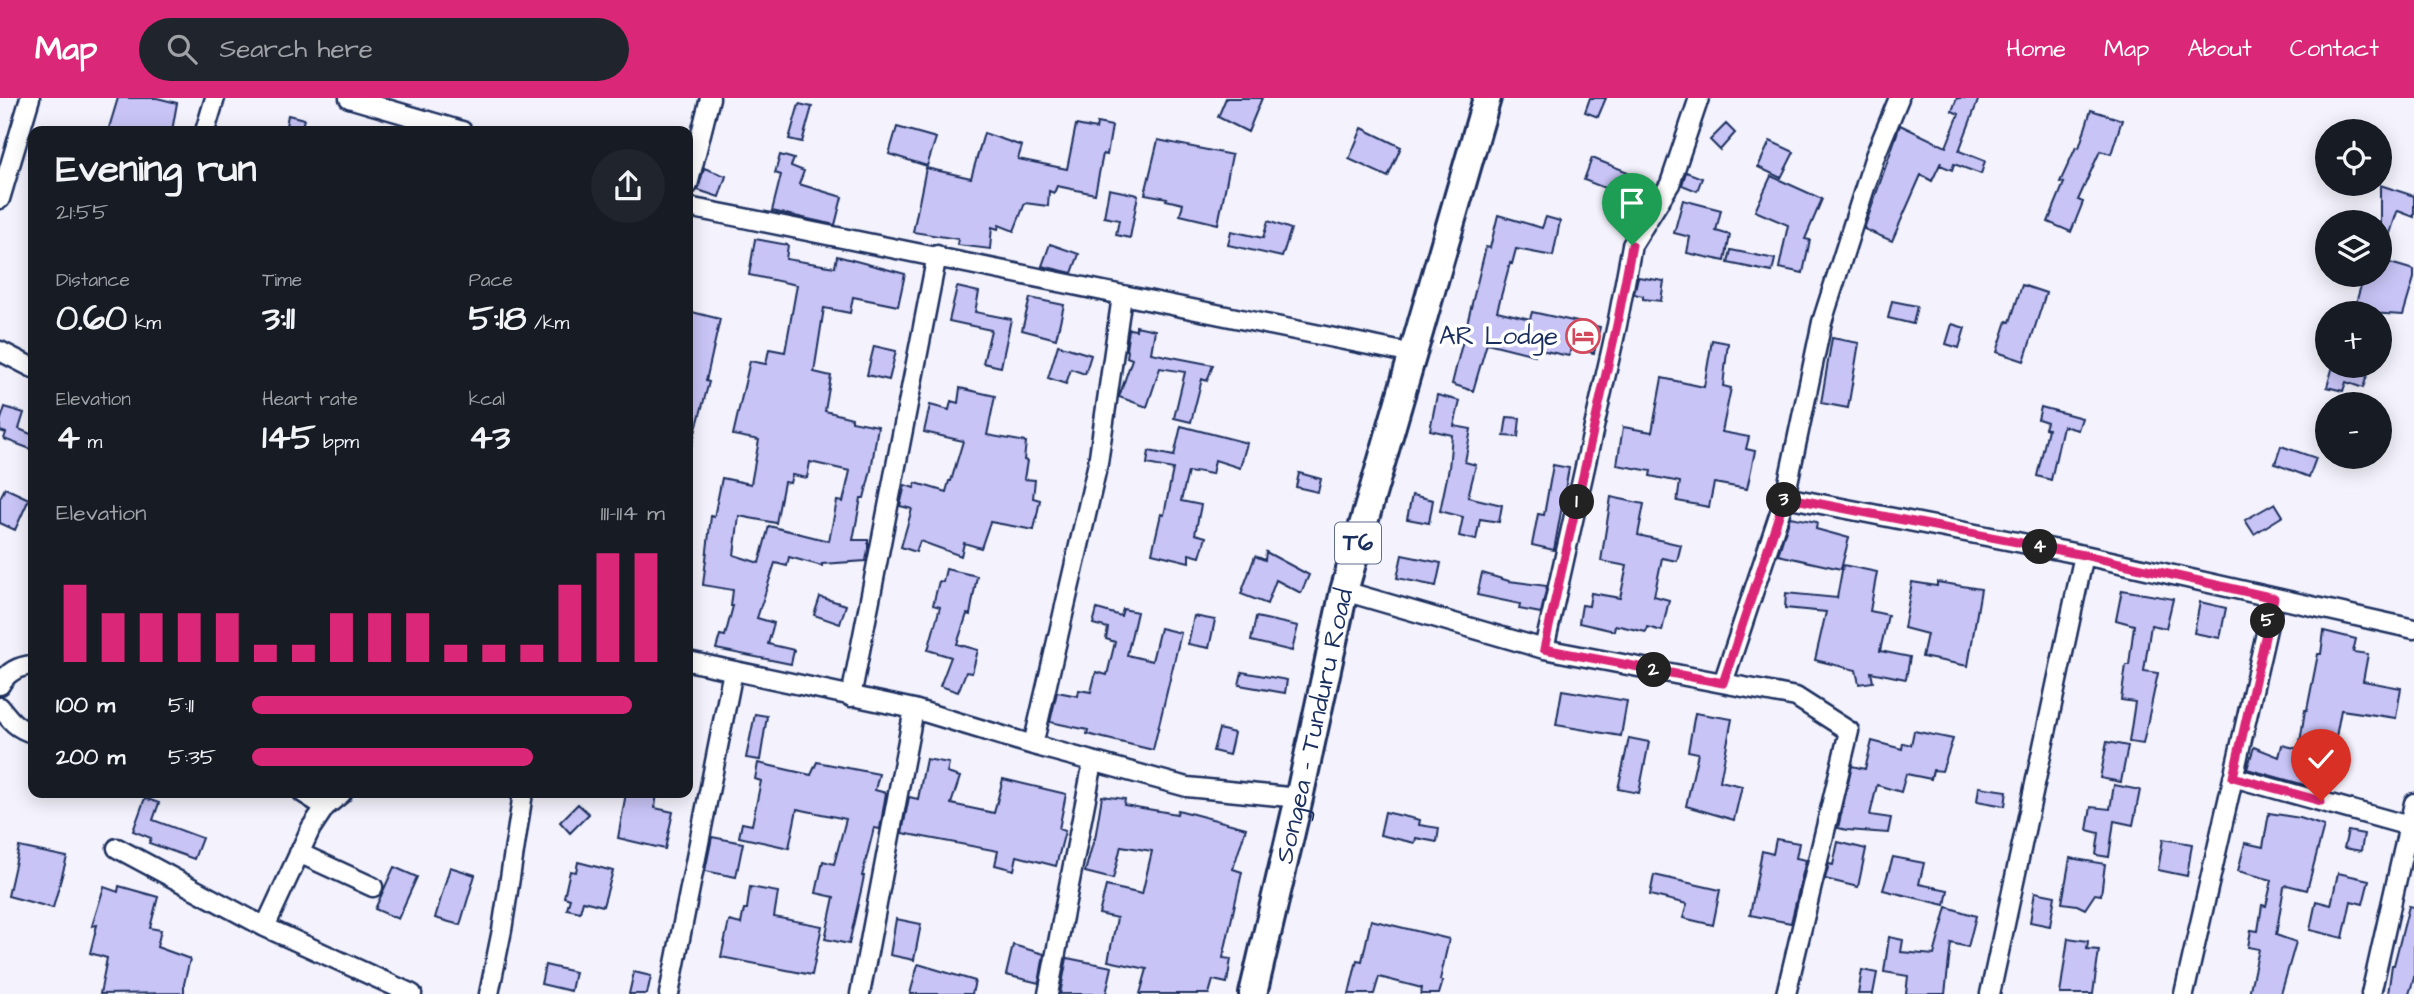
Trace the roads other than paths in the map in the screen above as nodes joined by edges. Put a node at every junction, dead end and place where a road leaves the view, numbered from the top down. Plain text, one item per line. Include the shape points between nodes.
1 (30, 98) edge
2 (215, 98) edge
3 (349, 98) edge
4 (710, 98) edge
5 (1487, 98) edge
6 (1699, 98) edge
7 (1899, 98) edge
8 (207, 126) edge
9 (445, 126) edge
10 (693, 166) edge
11 (0, 199) edge
12 (693, 208) edge
13 (937, 255) junction
14 (1122, 296) junction
15 (0, 351) edge
16 (1413, 354) junction
17 (28, 365) edge
18 (1785, 497) junction
19 (2084, 555) junction
20 (1344, 591) junction
21 (2274, 598) junction
22 (2414, 629) edge
23 (1544, 649) junction
24 (693, 662) edge
25 (28, 666) edge
26 (733, 671) junction
27 (1723, 683) junction
28 (0, 685) edge
29 (851, 697) junction
30 (0, 707) edge
31 (914, 709) junction
32 (28, 732) edge
33 (1033, 746) junction
34 (1093, 762) junction
35 (2233, 777) junction
36 (311, 798) edge
37 (336, 798) edge
38 (522, 798) edge
39 (1300, 798) junction
40 (2414, 803) edge
41 (326, 807) junction
42 (2409, 826) junction
43 (117, 848) dead end
44 (299, 853) junction
45 (373, 887) dead end
46 (265, 927) junction
47 (412, 994) edge
48 (489, 994) edge
49 (669, 994) edge
50 (860, 994) edge
51 (1048, 994) edge
52 (1253, 994) edge
53 (1786, 994) edge
54 (1990, 994) edge
55 (2184, 994) edge
56 (2371, 994) edge

1 - 11 street
2 - 8 street
3 - 9 street
4 - 10 street
5 - 16 highway, Songea - Tunduru Road / T6
6 - 23 street via 1670,184 1632,245
7 - 18 street via 1875,156 1822,322
12 - 13 street
13 - 14 street
13 - 29 street
14 - 16 street
14 - 33 street via 1098,463
15 - 17 street
16 - 20 highway, Songea - Tunduru Road / T6
18 - 19 street
18 - 27 street
19 - 21 street
19 - 54 street
20 - 23 street
20 - 39 highway, Songea - Tunduru Road / T6
21 - 22 street
21 - 35 street
23 - 27 street
24 - 26 street
25 - 28 street via 9,673
26 - 29 street
26 - 49 street
27 - 53 street via 1796,697 1849,731
29 - 31 street
30 - 32 street
31 - 33 street
31 - 50 street
33 - 34 street
34 - 39 street via 1187,787
34 - 51 street
35 - 42 street
35 - 55 street
36 - 41 street
37 - 41 street
38 - 48 street
39 - 52 highway, Songea - Tunduru Road / T6
40 - 42 street
41 - 44 street
42 - 56 street
43 - 46 street
44 - 45 street
44 - 46 street
46 - 47 street

